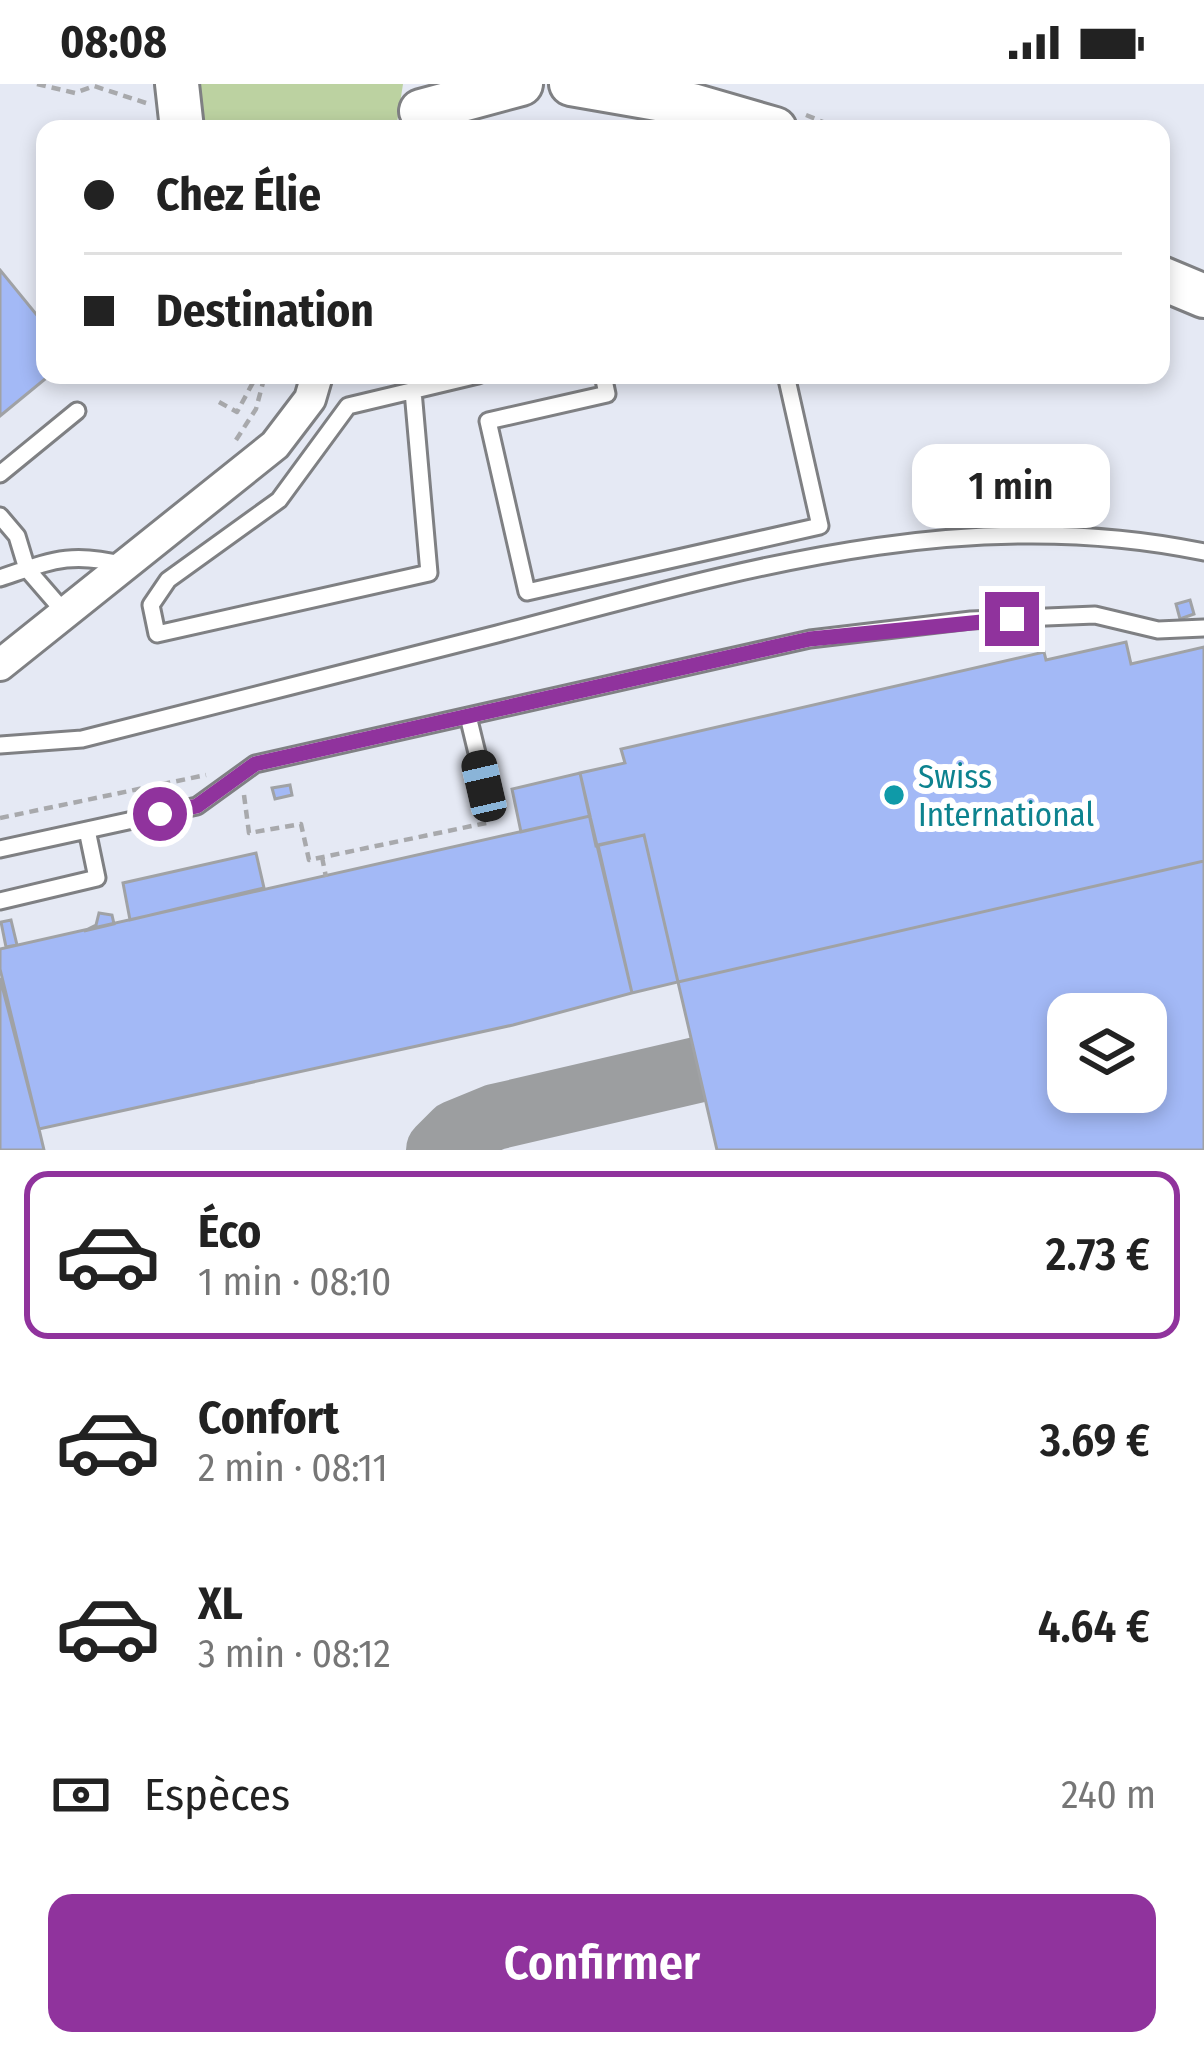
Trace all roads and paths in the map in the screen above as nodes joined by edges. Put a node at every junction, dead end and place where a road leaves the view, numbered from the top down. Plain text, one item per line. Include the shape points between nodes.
1 (37, 84) edge
2 (520, 84) edge
3 (571, 84) edge
4 (166, 101) edge
5 (420, 108) edge
6 (740, 120) edge
7 (1170, 282) edge
8 (1204, 296) edge
9 (252, 384) edge
10 (292, 384) edge
11 (314, 384) edge
12 (441, 384) edge
13 (605, 384) edge
14 (788, 384) edge
15 (412, 391) junction
16 (219, 402) dead end
17 (76, 410) dead end
18 (274, 445) junction
19 (0, 474) edge
20 (0, 516) edge
21 (1204, 552) edge
22 (126, 566) junction
23 (26, 569) junction
24 (0, 578) edge
25 (66, 614) junction
26 (1204, 628) edge
27 (0, 665) edge
28 (468, 716) junction
29 (0, 745) edge
30 (484, 786) joint
31 (86, 830) junction
32 (260, 831) dead end
33 (0, 849) edge
34 (322, 857) junction
35 (326, 877) dead end
36 (0, 901) edge

1 - 4 path
2 - 5 main road
3 - 6 main road
7 - 8 main road
9 - 16 path via 237,412
10 - 18 street
11 - 18 street
12 - 15 lane
13 - 14 lane via 607,394 488,422 527,592 820,526
15 - 15 lane via 429,573 157,634 151,605 168,580 279,500 337,416 348,406
17 - 19 lane
18 - 22 street
20 - 23 lane via 17,536
21 - 29 lane via 1026,532 903,540 745,567 82,739
22 - 23 lane via 54,556
22 - 25 street
23 - 24 lane
23 - 25 lane
25 - 27 street
26 - 28 lane via 1158,630 1095,615 810,639
28 - 30 lane
28 - 31 lane via 255,764 197,806
30 - 34 path via 490,822
31 - 33 lane
31 - 36 lane via 97,878
32 - 34 path via 301,824 309,860
34 - 35 path

